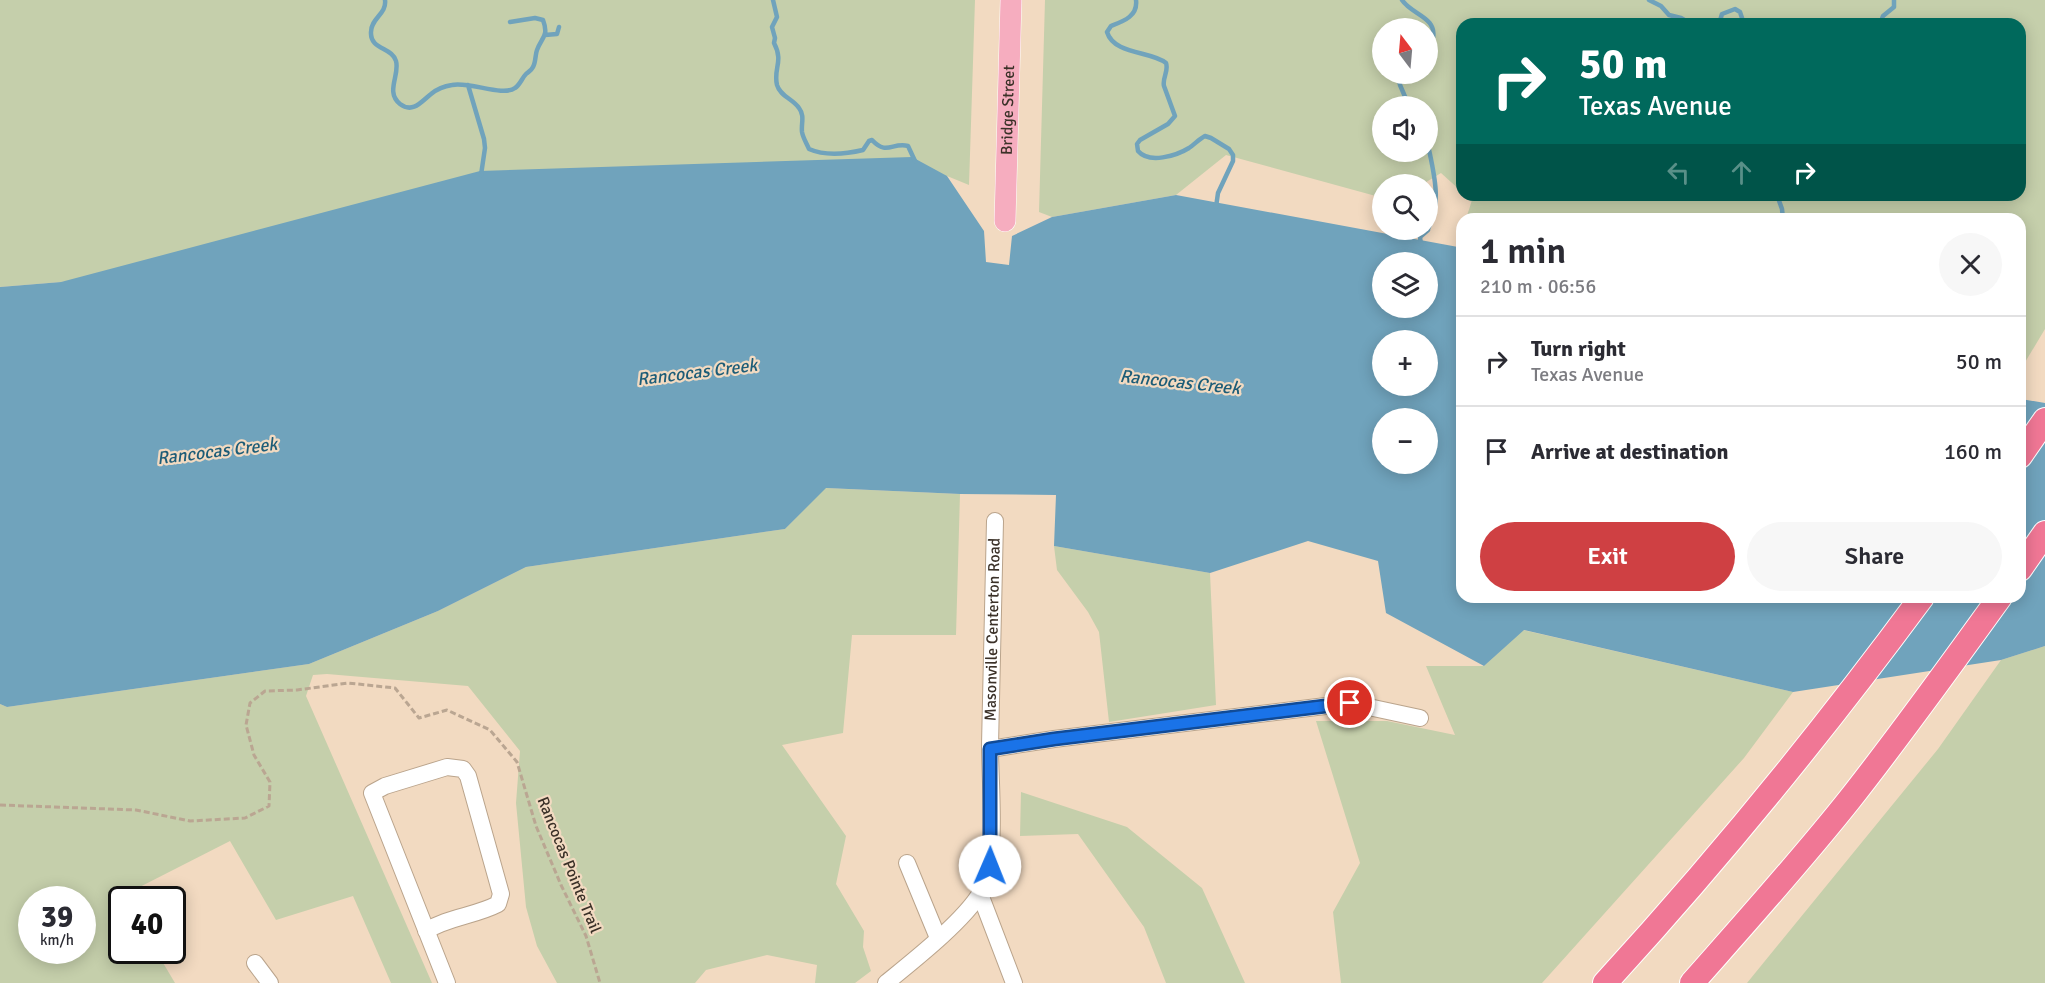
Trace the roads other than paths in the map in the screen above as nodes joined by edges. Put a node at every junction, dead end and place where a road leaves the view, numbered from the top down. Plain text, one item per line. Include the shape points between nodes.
1 (1011, 0) edge
2 (1005, 221) dead end
3 (2045, 420) edge
4 (2026, 447) edge
5 (995, 521) dead end
6 (2045, 533) edge
7 (2026, 560) edge
8 (1918, 603) edge
9 (1996, 603) edge
10 (1420, 718) dead end
11 (990, 749) junction
12 (907, 863) dead end
13 (980, 894) junction
14 (426, 931) junction
15 (938, 938) junction
16 (255, 963) dead end
17 (270, 983) edge
18 (447, 983) edge
19 (886, 983) edge
20 (1014, 983) edge
21 (1605, 983) edge
22 (1692, 983) edge

1 - 2 main road, Bridge Street
3 - 4 highway
5 - 11 street, Masonville Centerton Road
6 - 7 highway
8 - 21 highway via 1843,703 1722,851
9 - 22 highway via 1841,809
10 - 11 street via 1350,703
11 - 13 street, Masonville Centerton Road via 990,866
12 - 15 street
13 - 15 street
13 - 20 street
14 - 14 street via 372,793 457,767 468,776 501,894 498,904
14 - 18 street
15 - 19 street
16 - 17 street

